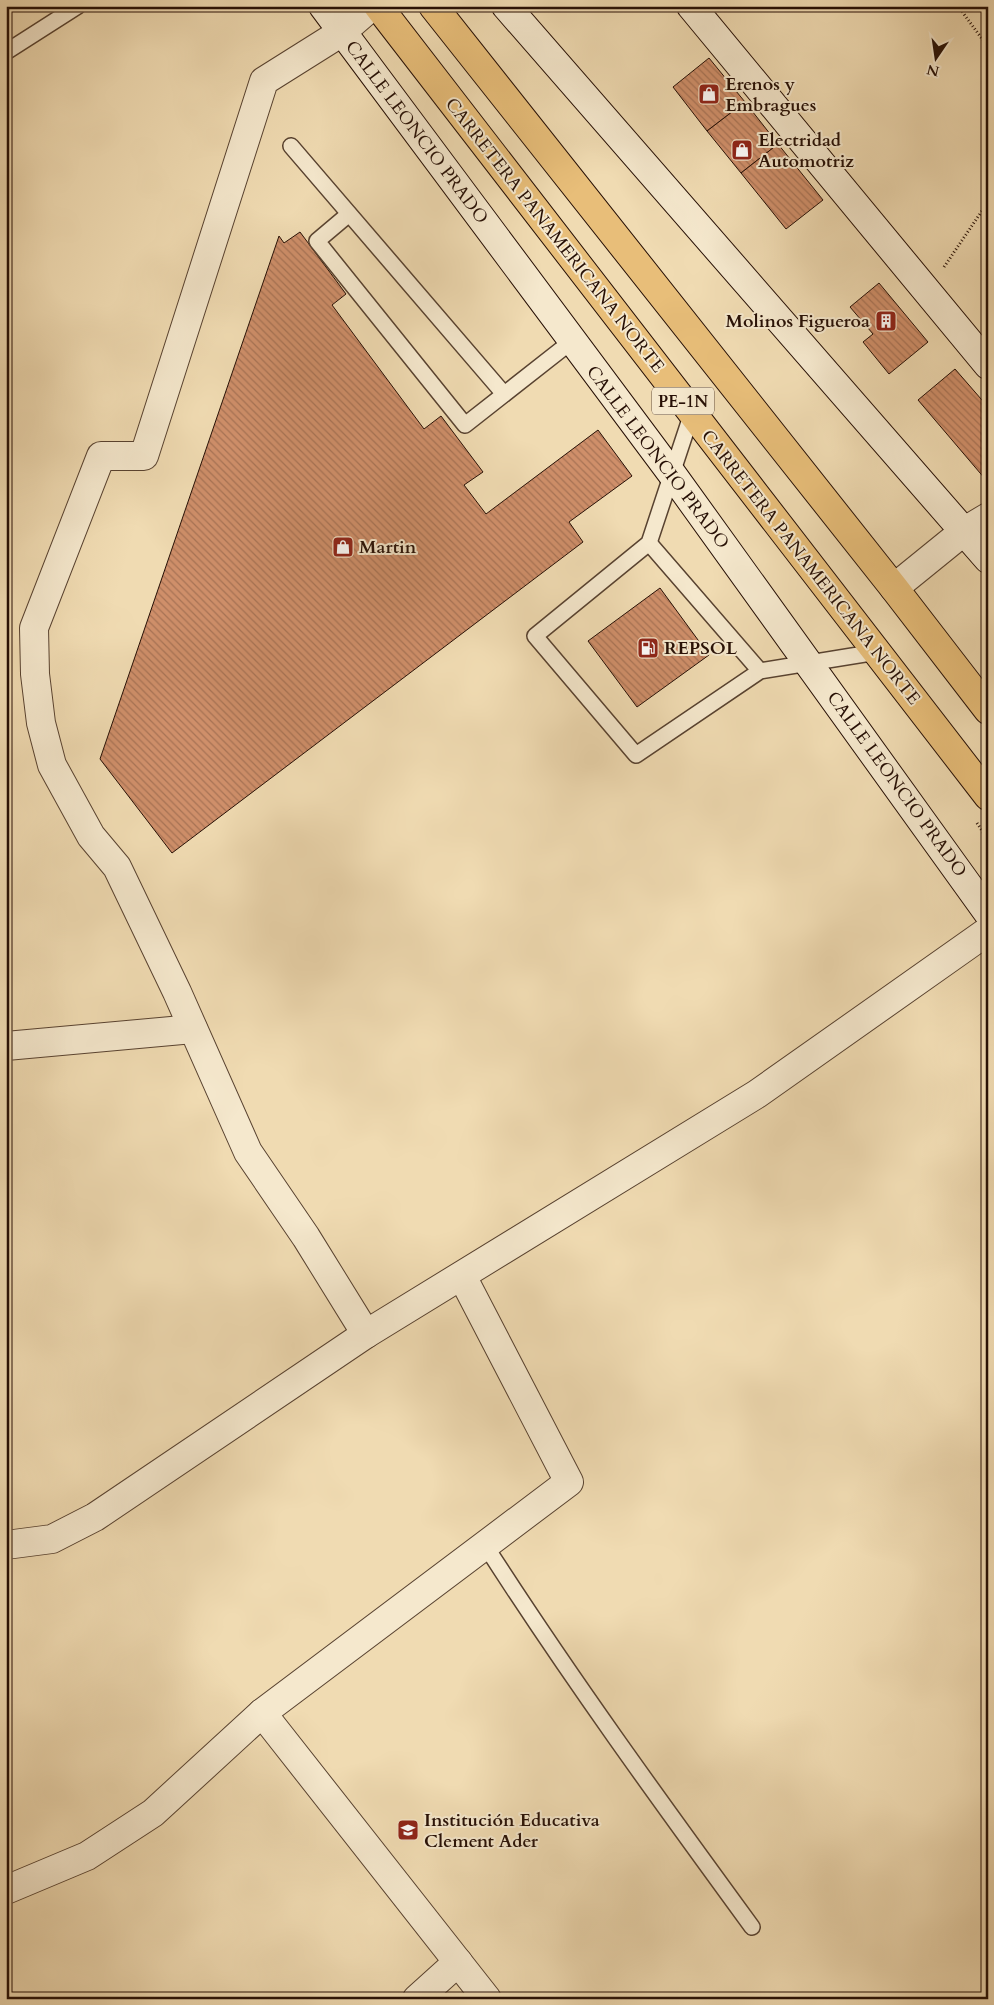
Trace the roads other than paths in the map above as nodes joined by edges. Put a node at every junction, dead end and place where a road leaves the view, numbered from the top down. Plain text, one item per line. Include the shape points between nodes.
1 (78, 6) edge
2 (323, 6) edge
3 (372, 6) edge
4 (378, 6) edge
5 (434, 6) edge
6 (506, 6) edge
7 (691, 6) edge
8 (342, 32) junction
9 (6, 52) edge
10 (291, 146) dead end
11 (349, 214) junction
12 (572, 342) junction
13 (988, 365) edge
14 (504, 394) junction
15 (692, 413) junction
16 (672, 474) junction
17 (988, 516) edge
18 (963, 532) junction
19 (650, 543) junction
20 (988, 559) edge
21 (894, 588) junction
22 (877, 652) junction
23 (809, 662) junction
24 (760, 671) junction
25 (988, 710) edge
26 (988, 796) edge
27 (988, 913) edge
28 (988, 931) edge
29 (193, 1029) junction
30 (6, 1046) edge
31 (462, 1276) junction
32 (366, 1334) junction
33 (6, 1545) edge
34 (485, 1545) junction
35 (262, 1713) junction
36 (6, 1890) edge
37 (752, 1927) dead end
38 (458, 1962) junction
39 (417, 1999) edge
40 (487, 1999) edge

1 - 9 lane
2 - 8 street, CALLE LEONCIO PRADO
3 - 8 street
4 - 15 highway, CARRETERA PANAMERICANA NORTE / PE-1N
5 - 21 highway, PE-1N
6 - 18 street
7 - 13 street
8 - 12 street, CALLE LEONCIO PRADO
8 - 29 street via 264,81 144,456 101,456 34,628 40,713 52,765 92,836 117,867
10 - 11 lane
11 - 14 lane
11 - 14 lane via 317,241 465,425
12 - 14 lane
12 - 16 street, CALLE LEONCIO PRADO
15 - 16 lane
15 - 22 highway, CARRETERA PANAMERICANA NORTE / PE-1N
16 - 19 lane
16 - 23 street, CALLE LEONCIO PRADO
17 - 18 street
18 - 20 street
18 - 21 street
19 - 24 lane
19 - 24 lane via 535,636 636,755
21 - 25 highway, PE-1N
22 - 23 lane
22 - 26 highway, CARRETERA PANAMERICANA NORTE / PE-1N
23 - 24 lane
23 - 27 street, CALLE LEONCIO PRADO
28 - 31 street via 757,1094
29 - 30 street
29 - 32 street via 248,1152
31 - 32 street
31 - 34 street via 568,1482
32 - 33 street via 95,1517 52,1540
34 - 35 street
34 - 37 lane via 625,1753
35 - 36 street via 153,1813 87,1856
35 - 38 street
38 - 39 street
38 - 40 street

